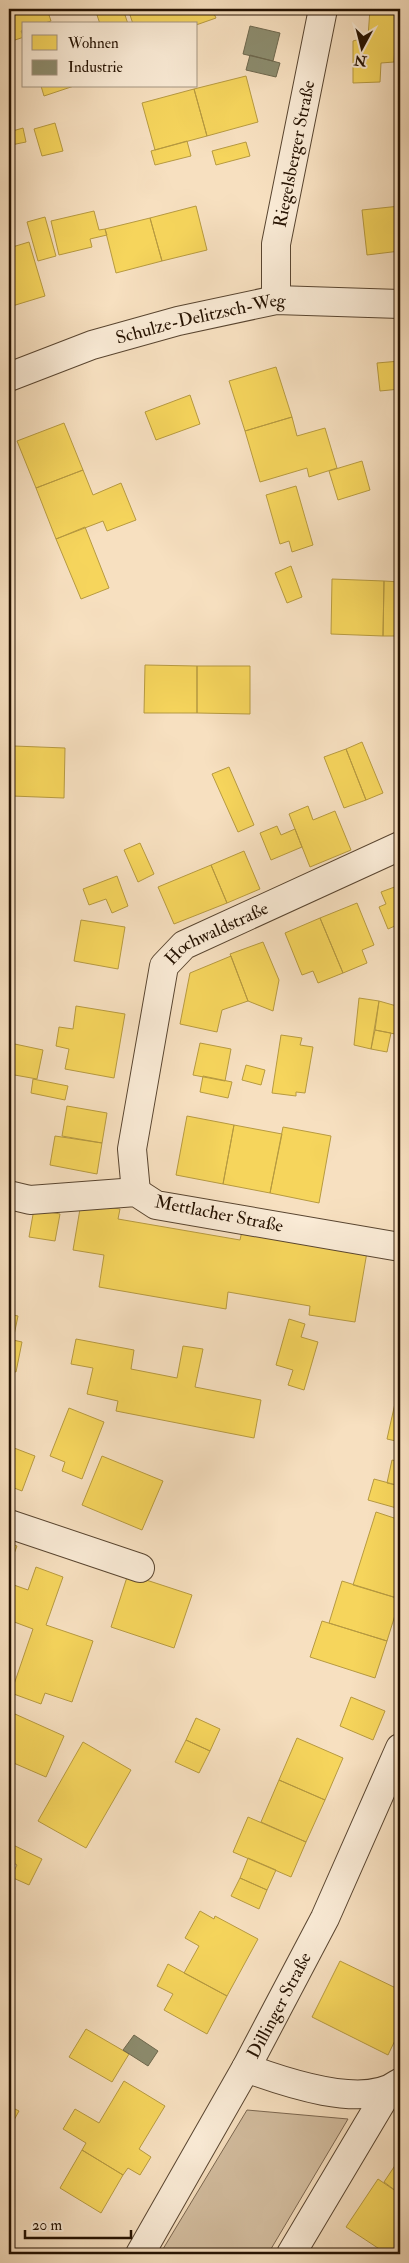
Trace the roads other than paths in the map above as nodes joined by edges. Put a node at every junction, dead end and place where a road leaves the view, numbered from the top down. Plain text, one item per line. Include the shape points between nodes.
1 (323, 9) edge
2 (276, 300) junction
3 (400, 304) edge
4 (9, 377) edge
5 (400, 846) edge
6 (136, 1192) junction
7 (9, 1195) edge
8 (400, 1247) edge
9 (9, 1524) edge
10 (140, 1568) dead end
11 (400, 1748) edge
12 (246, 2068) junction
13 (394, 2087) edge
14 (140, 2254) edge
15 (291, 2254) edge

1 - 2 street, Riegelsberger Straße via 276,244
2 - 3 street, Schulze-Delitzsch-Weg
2 - 4 street, Schulze-Delitzsch-Weg via 92,344
5 - 6 street, Hochwaldstraße via 184,945 164,966 132,1149
6 - 7 street, Mettlacher Straße via 30,1200
6 - 8 street, Mettlacher Straße via 156,1205
9 - 10 street
11 - 12 street, Dillinger Straße via 324,1918
12 - 13 street via 322,2090 358,2093
12 - 14 street, Dillinger Straße
13 - 15 street

